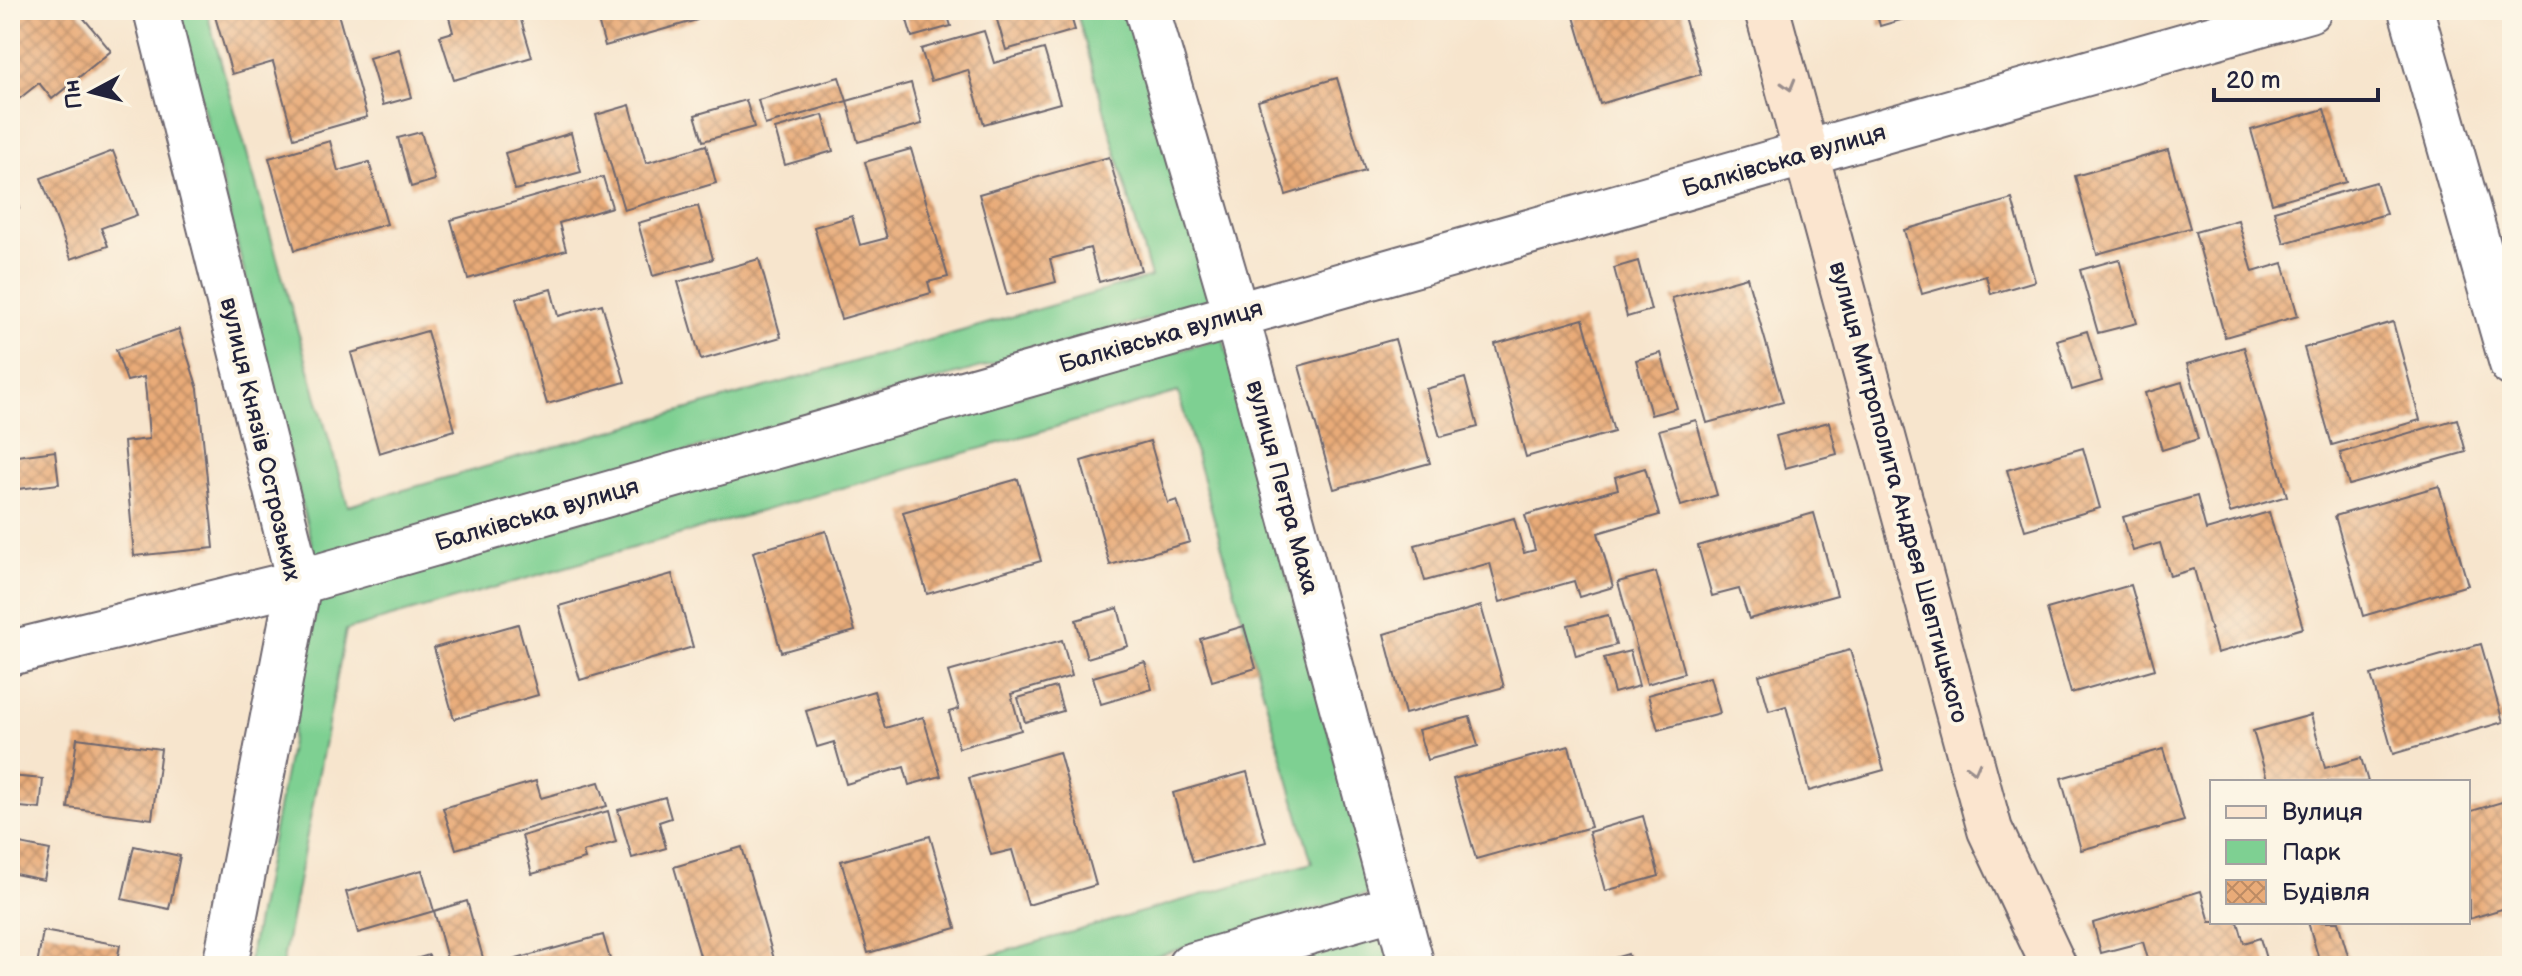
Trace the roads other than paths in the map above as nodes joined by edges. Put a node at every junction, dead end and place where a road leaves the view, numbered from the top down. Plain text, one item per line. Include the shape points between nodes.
1 (156, 10) edge
2 (1147, 10) edge
3 (1767, 10) edge
4 (2309, 10) edge
5 (2411, 10) edge
6 (1808, 153) junction
7 (1236, 314) junction
8 (2512, 364) edge
9 (299, 582) junction
10 (10, 653) edge
11 (1396, 907) junction
12 (225, 966) edge
13 (1190, 966) edge
14 (1412, 966) edge
15 (2054, 966) edge

1 - 9 street, вулиця Князів Острозьких
2 - 7 street, вулиця Петра Маха
3 -> 6 street, вулиця Митрополита Андрея Шептицького
4 - 6 street, Балківська вулиця
5 - 8 street
6 - 7 street, Балківська вулиця
6 -> 15 street, вулиця Митрополита Андрея Шептицького via 1990,830
7 - 9 street, Балківська вулиця
7 - 11 street, вулиця Петра Маха
9 - 10 street, Балківська вулиця
9 - 12 street, вулиця Князів Острозьких
11 - 13 street
11 - 14 street, вулиця Петра Маха

